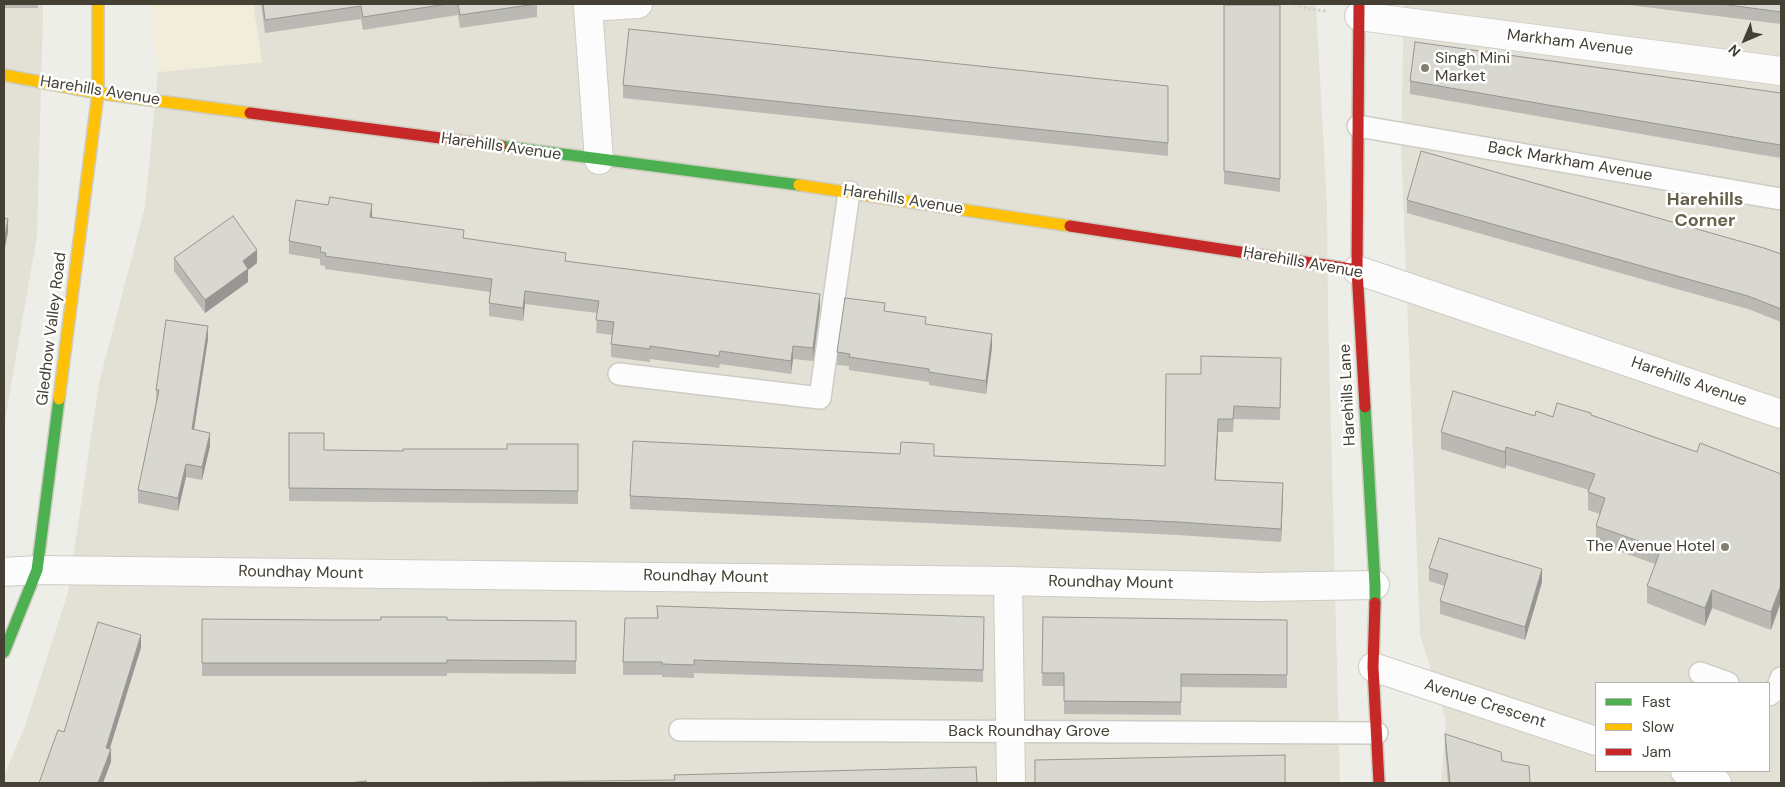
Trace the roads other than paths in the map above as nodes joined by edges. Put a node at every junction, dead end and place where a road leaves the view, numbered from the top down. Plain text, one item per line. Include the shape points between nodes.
1 (98, 4) edge
2 (638, 4) edge
3 (1359, 10) edge
4 (1781, 71) edge
5 (4, 75) edge
6 (98, 93) junction
7 (1358, 126) junction
8 (599, 160) junction
9 (849, 192) junction
10 (1781, 199) edge
11 (1357, 270) junction
12 (619, 374) dead end
13 (1781, 414) edge
14 (38, 570) junction
15 (4, 572) edge
16 (1008, 581) junction
17 (1375, 585) junction
18 (4, 652) edge
19 (1374, 667) junction
20 (1700, 674) dead end
21 (1781, 678) edge
22 (1725, 682) edge
23 (1770, 694) edge
24 (680, 730) dead end
25 (1011, 732) junction
26 (1377, 733) junction
27 (1595, 741) edge
28 (1688, 772) edge
29 (1011, 783) edge
30 (1379, 783) edge
31 (1717, 783) edge

1 - 6 street, Gledhow Valley Road
2 - 8 street via 588,7
3 - 4 street, Markham Avenue
3 - 7 street, Harehills Lane
5 - 6 street, Harehills Avenue
6 - 8 street, Harehills Avenue
6 - 14 street, Gledhow Valley Road
7 - 10 lane, Back Markham Avenue
7 - 11 street, Harehills Lane
8 - 9 street, Harehills Avenue
9 - 11 street, Harehills Avenue
9 - 12 lane via 820,398
11 - 13 street, Harehills Avenue
11 - 17 street, Harehills Lane
14 - 15 street, Roundhay Mount
14 - 16 street, Roundhay Mount
14 - 18 street, Gledhow Valley Road
16 - 17 street, Roundhay Mount via 1258,587
16 - 25 street
17 - 19 street, Harehills Lane
19 - 26 street, Harehills Lane
19 - 27 street, Avenue Crescent
20 - 22 lane
21 - 23 lane via 1777,689
24 - 25 lane, Back Roundhay Grove
25 - 26 lane, Back Roundhay Grove
25 - 29 street
26 - 30 street, Harehills Lane
28 - 31 street

